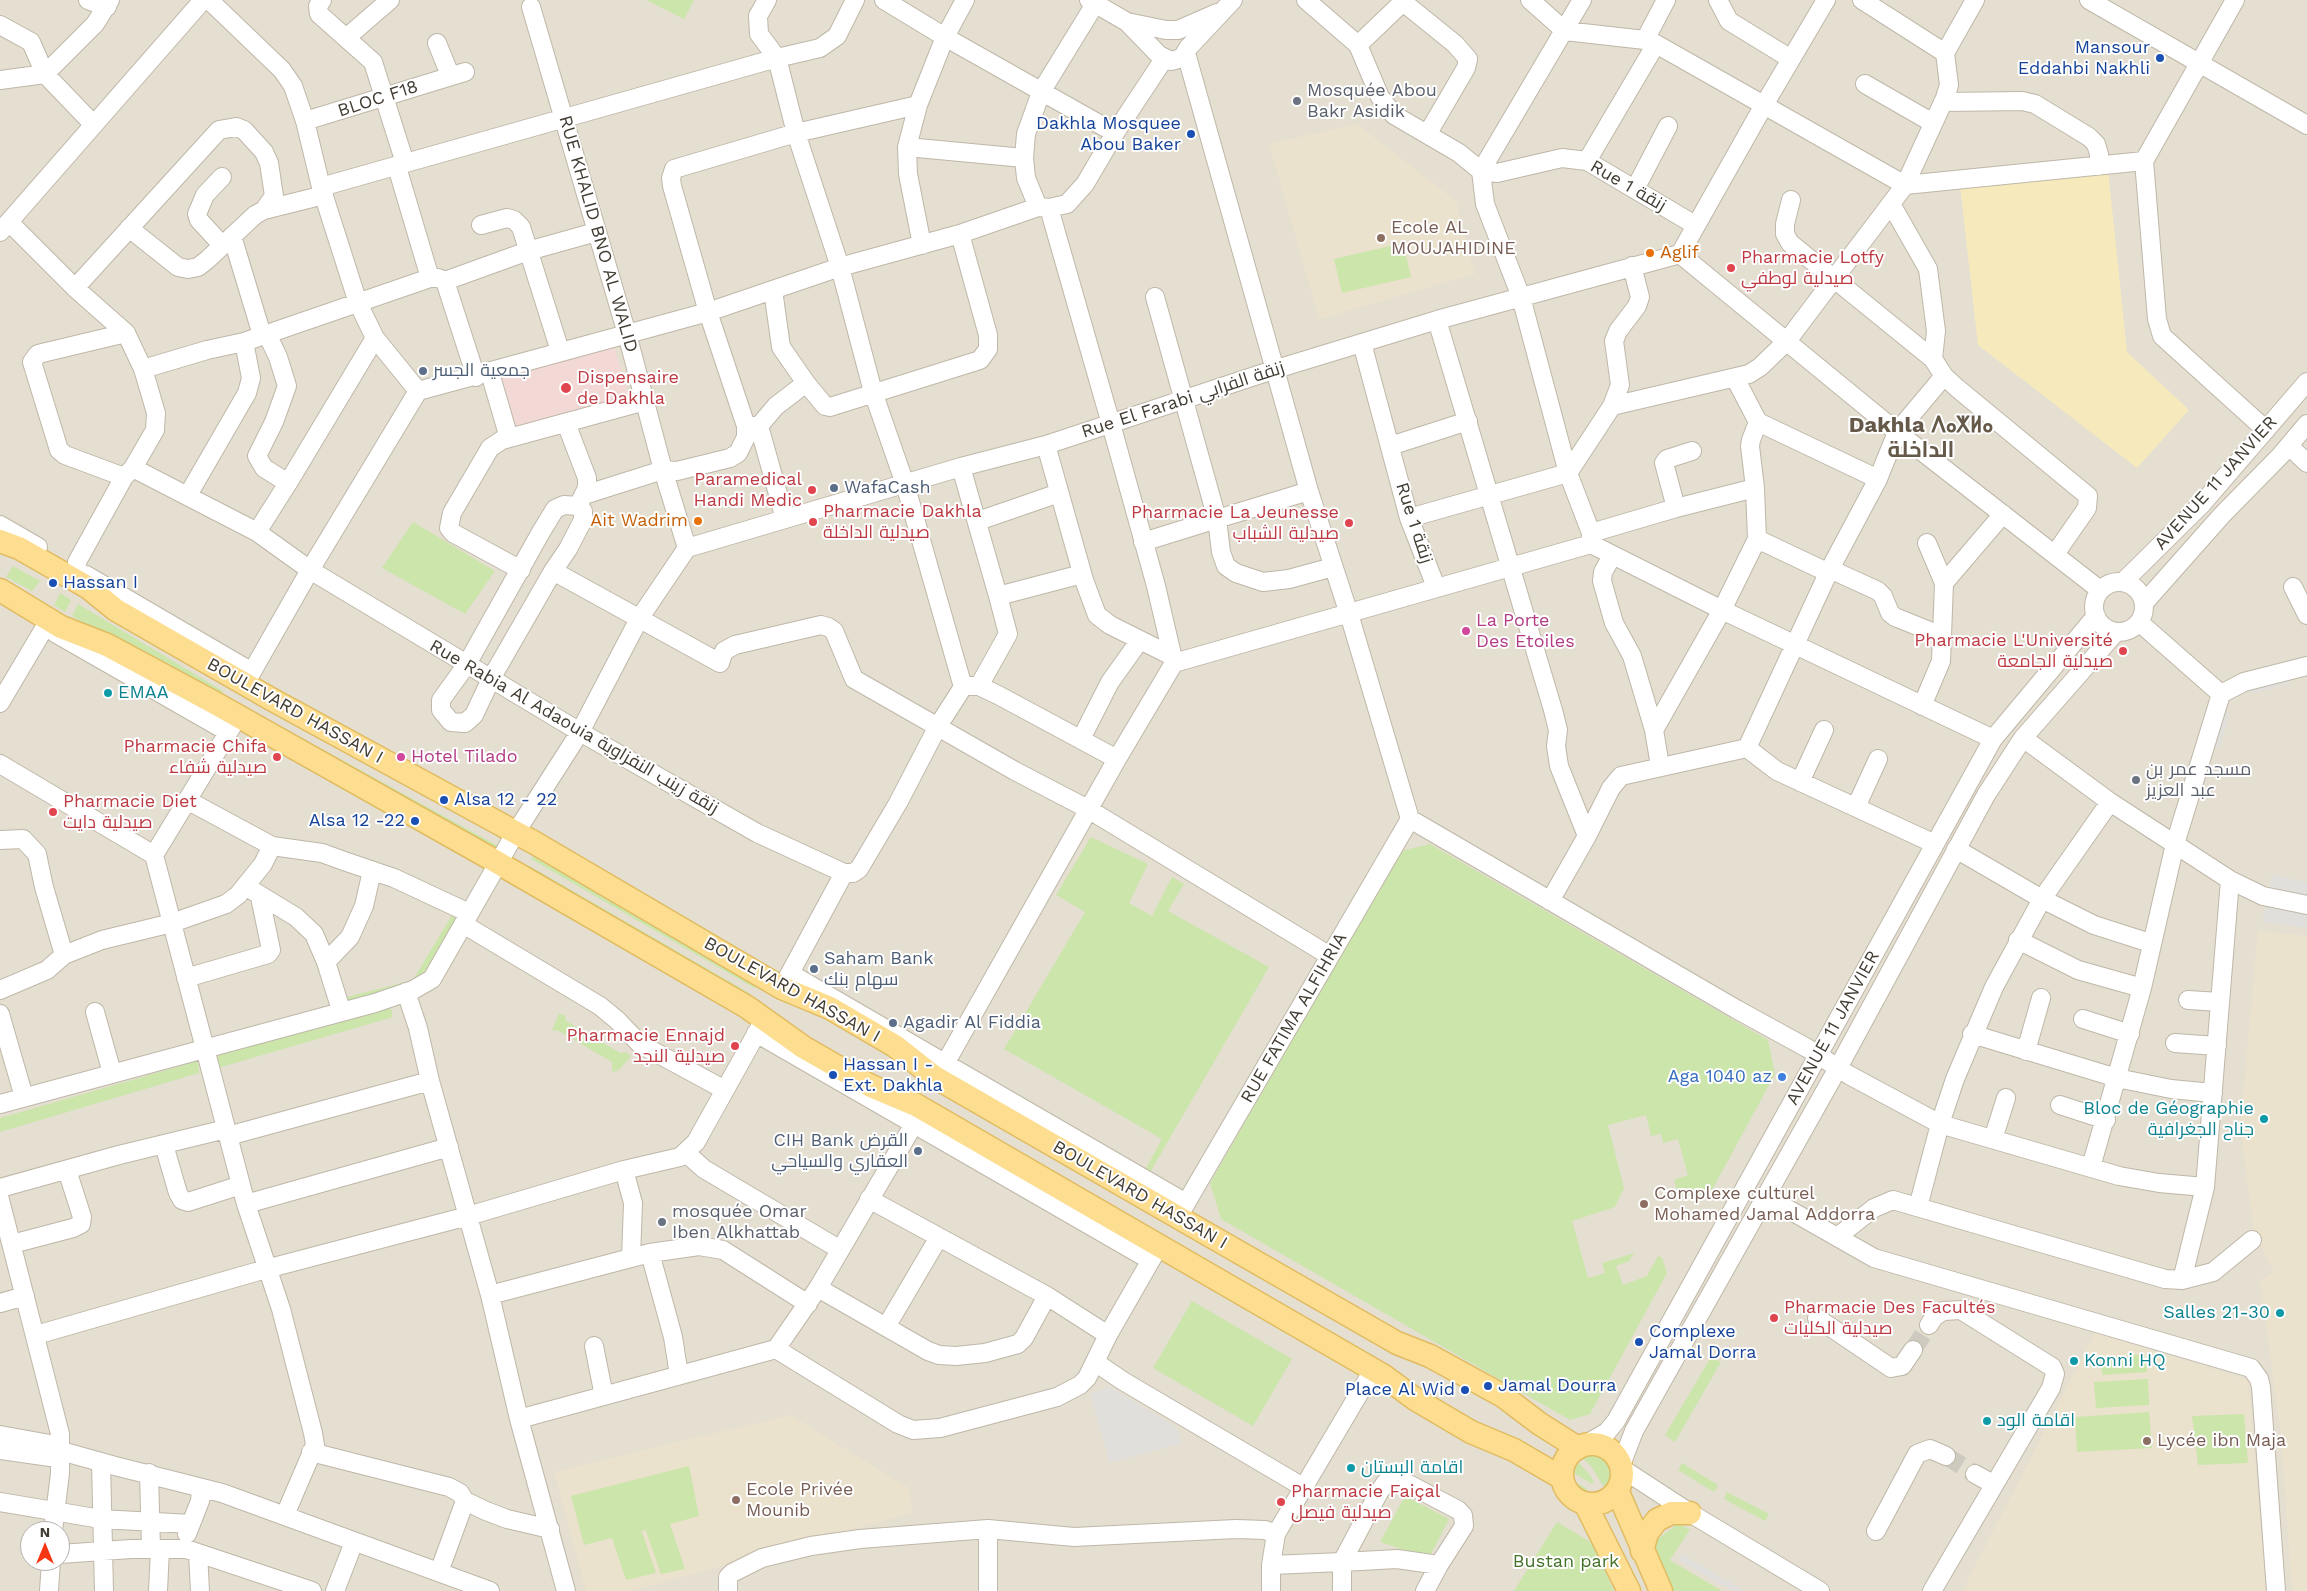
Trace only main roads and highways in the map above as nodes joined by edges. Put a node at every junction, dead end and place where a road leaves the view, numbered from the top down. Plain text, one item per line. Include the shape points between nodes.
1 (0, 541) edge
2 (0, 590) edge
3 (1580, 1446) junction
4 (1620, 1477) junction
5 (1562, 1478) junction
6 (1585, 1503) junction
7 (1690, 1513) road end
8 (1642, 1551) junction
9 (1629, 1591) edge
10 (1661, 1591) edge

1 - 3 main road, BOULEVARD HASSAN I via 25,546 76,575 116,610 248,678 516,832 786,981 895,1046 933,1076 1182,1210 1397,1343 1430,1356 1503,1396 1540,1424
2 - 5 main road, BOULEVARD HASSAN I via 61,627 107,645 233,724 498,863 760,1025 880,1091 916,1105 1155,1253 1372,1370 1471,1432 1514,1450
3 - 4 main road via 1606,1447 1618,1458
3 - 5 main road via 1565,1460
4 - 6 main road via 1606,1500
4 - 8 main road
5 - 6 main road via 1569,1493
6 - 9 main road
7 - 8 main road via 1671,1513 1657,1520 1647,1533
8 - 10 main road

